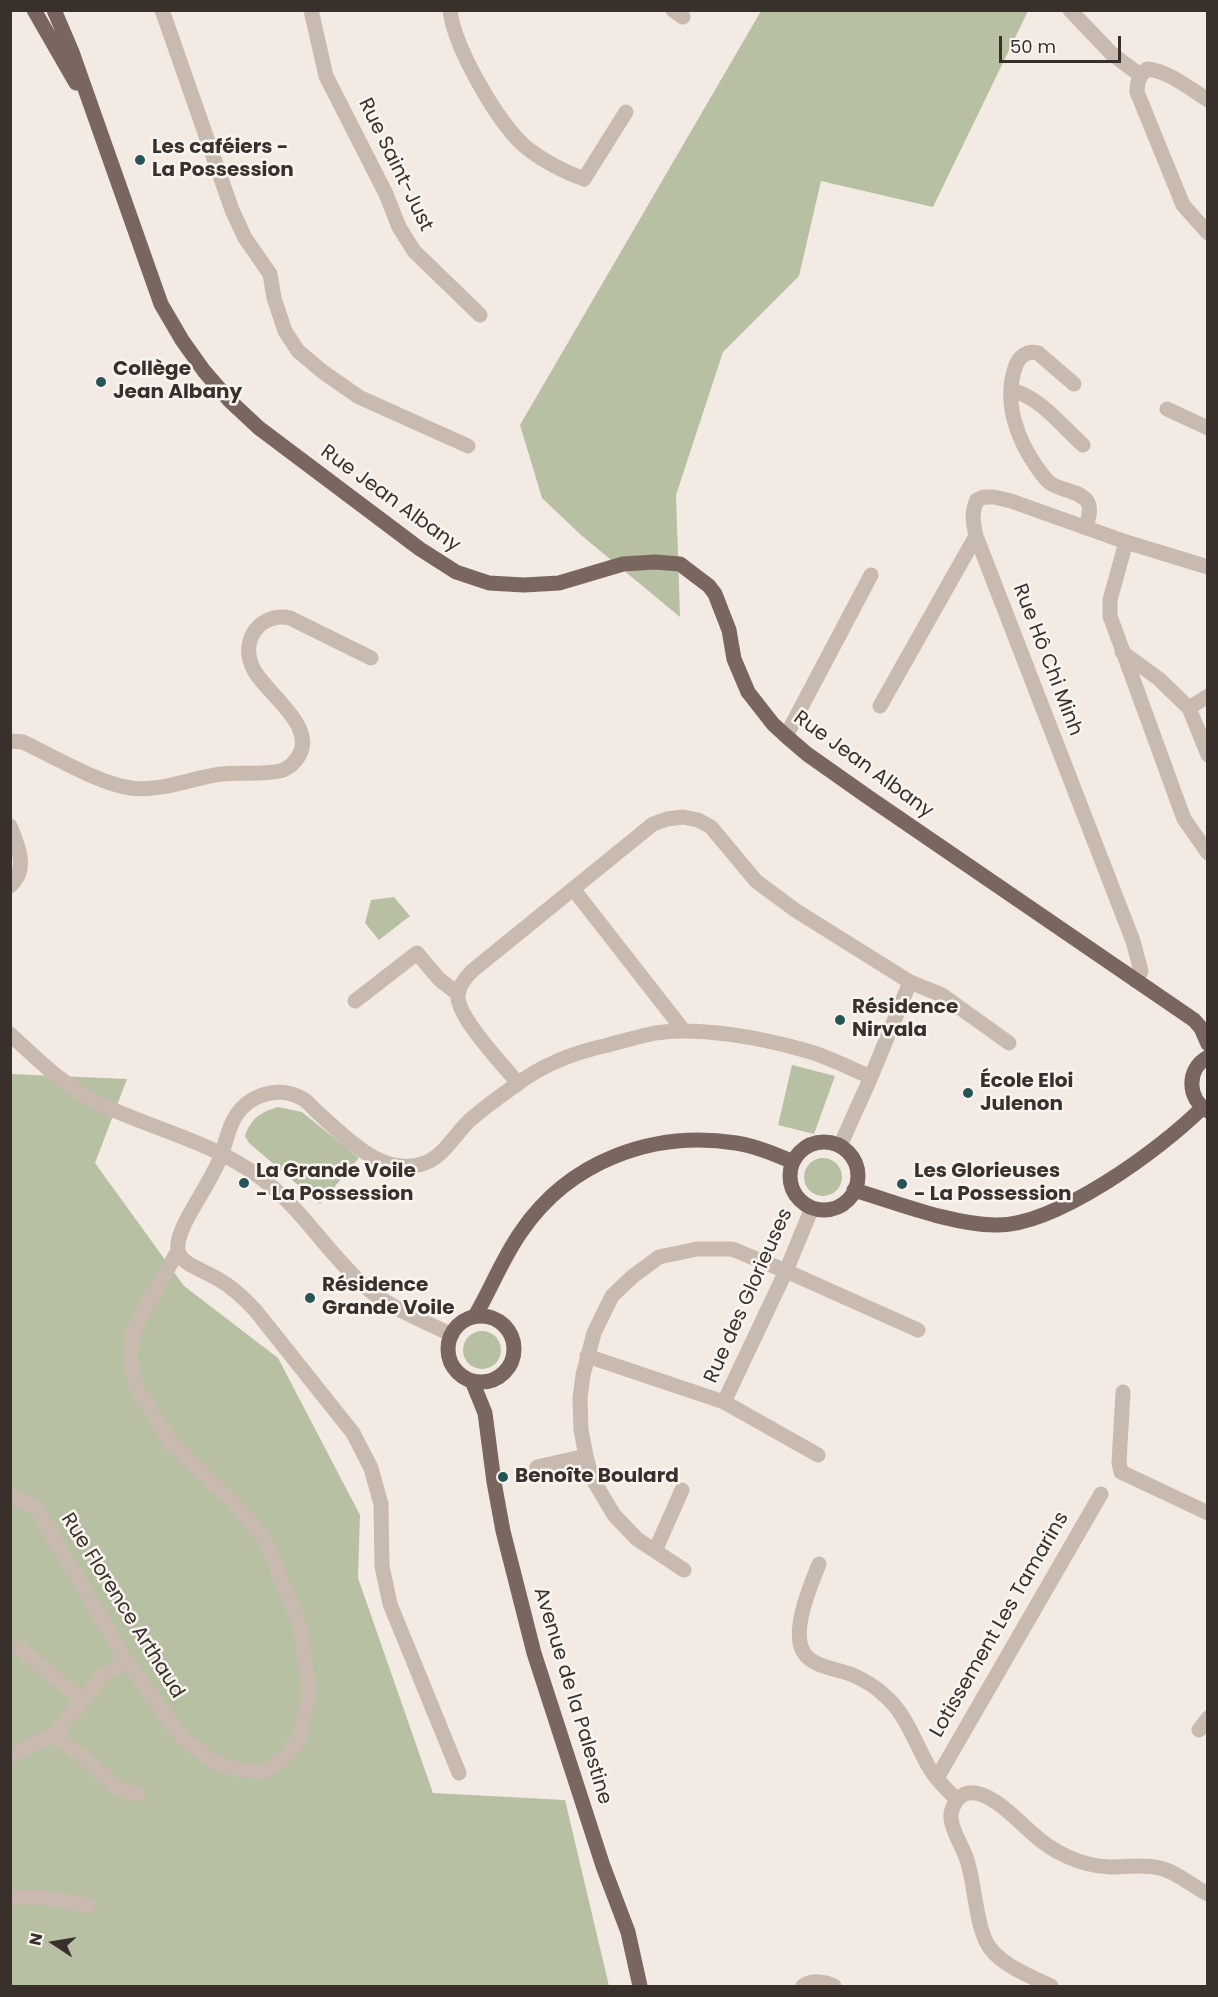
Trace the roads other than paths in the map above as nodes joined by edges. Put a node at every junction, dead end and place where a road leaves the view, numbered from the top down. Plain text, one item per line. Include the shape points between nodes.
1 (34, 10) edge
2 (54, 10) edge
3 (162, 10) edge
4 (311, 10) edge
5 (450, 10) edge
6 (1070, 10) edge
7 (1140, 75) junction
8 (1208, 100) edge
9 (90, 105) junction
10 (626, 112) dead end
11 (1208, 233) edge
12 (480, 315) dead end
13 (1074, 384) dead end
14 (1011, 390) junction
15 (1167, 409) dead end
16 (1208, 428) edge
17 (1083, 445) dead end
18 (468, 447) dead end
19 (1086, 528) junction
20 (976, 536) junction
21 (1126, 542) junction
22 (1208, 567) edge
23 (872, 575) dead end
24 (1122, 652) junction
25 (371, 658) dead end
26 (1208, 696) edge
27 (880, 706) dead end
28 (1189, 708) junction
29 (786, 736) junction
30 (10, 741) edge
31 (1208, 755) edge
32 (10, 826) edge
33 (1207, 845) edge
34 (10, 886) edge
35 (574, 890) junction
36 (1136, 981) junction
37 (910, 982) junction
38 (458, 994) junction
39 (355, 1001) dead end
40 (684, 1031) junction
41 (10, 1034) edge
42 (1009, 1043) dead end
43 (1208, 1044) edge
44 (1208, 1057) edge
45 (871, 1077) junction
46 (518, 1083) junction
47 (1205, 1110) edge
48 (840, 1146) junction
49 (222, 1154) junction
50 (793, 1162) junction
51 (854, 1190) junction
52 (812, 1208) junction
53 (178, 1251) junction
54 (786, 1270) junction
55 (496, 1274) junction
56 (475, 1316) junction
57 (495, 1319) junction
58 (918, 1330) dead end
59 (452, 1335) junction
60 (587, 1356) junction
61 (472, 1381) junction
62 (490, 1381) junction
63 (1123, 1392) dead end
64 (724, 1402) junction
65 (485, 1413) junction
66 (818, 1455) dead end
67 (586, 1456) junction
68 (537, 1467) dead end
69 (682, 1490) dead end
70 (1101, 1494) dead end
71 (10, 1495) edge
72 (1208, 1514) edge
73 (655, 1551) junction
74 (819, 1564) dead end
75 (684, 1570) dead end
76 (19, 1648) dead end
77 (126, 1660) junction
78 (82, 1700) junction
79 (56, 1734) junction
80 (10, 1756) edge
81 (459, 1773) dead end
82 (937, 1778) junction
83 (138, 1794) dead end
84 (957, 1800) junction
85 (1208, 1894) edge
86 (10, 1897) edge
87 (88, 1905) dead end
88 (640, 1986) edge
89 (803, 1986) edge
90 (834, 1986) edge
91 (1052, 1986) edge

1 - 9 main road, Rue Jean Albany
2 - 9 main road, Rue Jean Albany
3 - 18 street via 232,210 245,238 270,274 285,332 298,351 359,397
4 - 12 street, Rue Saint-Just via 327,76 399,227 414,251
5 - 10 street via 463,50 489,100 512,133 564,171 584,179
6 - 7 street via 1112,54
7 - 8 street via 1147,69 1163,73
7 - 11 street via 1137,92 1183,205
9 - 29 main road, Rue Jean Albany via 161,304 204,371 259,428 420,549 456,572 489,583 559,583 623,564 680,564 715,594 748,692
13 - 14 street via 1031,351 1016,365
14 - 17 street via 1034,399
14 - 19 street via 1015,423 1029,457 1047,481 1088,502
15 - 16 street
19 - 20 street, Rue Hô Chi Minh via 1011,501 984,497 977,500 972,510
19 - 21 street, Rue Hô Chi Minh
20 - 27 street
20 - 36 street, Rue Hô Chi Minh via 1133,941 1141,971
21 - 22 street, Rue Hô Chi Minh
21 - 24 street via 1110,600 1110,616
23 - 29 street
24 - 28 street via 1159,679
24 - 33 street via 1184,819
25 - 30 street via 290,618 269,618 255,629 249,645 252,667 296,721 302,738 301,751 284,770 222,774 132,788 105,781 22,742
26 - 28 street
28 - 31 street
29 - 36 main road, Rue Jean Albany
32 - 34 street via 20,852 21,870
35 - 37 street via 653,824 683,817 698,820 711,827 756,881
35 - 38 street via 472,971
35 - 40 street
36 - 43 main road, Rue Jean Albany via 1194,1020
37 - 42 street via 942,995
37 - 45 street
38 - 39 street via 439,980 417,953
38 - 46 street via 463,1016
40 - 45 street via 740,1036 805,1050
40 - 46 street via 656,1033 584,1050
41 - 49 street via 52,1074 98,1103
44 - 47 main road via 1197,1066 1191,1084 1192,1093
45 - 48 street
46 - 49 street via 469,1121 445,1149 426,1163 404,1167 382,1162 361,1150 302,1098 280,1092 259,1094 240,1109 225,1138
47 - 51 main road via 1091,1192 1023,1221 996,1226 951,1219
48 - 50 main road via 818,1142 799,1152
48 - 51 main road via 848,1152 857,1170
49 - 53 street via 182,1230
49 - 59 street via 261,1177 293,1206 367,1288
50 - 52 main road via 790,1173 795,1194
50 - 55 main road via 738,1143 707,1140 665,1142 621,1153 582,1173 554,1194 521,1231
51 - 52 main road via 832,1209
52 - 54 street, Rue des Glorieuses
53 - 77 street, Rue Florence Arthaud via 132,1334 132,1370 137,1389 172,1444 234,1503 265,1540 301,1628 309,1694 299,1739 285,1757 263,1772 215,1762 183,1739
53 - 81 street via 187,1263 220,1280 255,1310 353,1433 371,1468 381,1504 382,1566 390,1604
54 - 58 street
54 - 60 street via 732,1249 697,1249 659,1257 612,1296
54 - 64 street, Rue des Glorieuses
55 - 56 main road
55 - 57 main road
56 - 57 main road
56 - 59 main road via 458,1326
57 - 62 main road via 510,1333 514,1352 506,1370
59 - 61 main road via 451,1363
60 - 64 street
60 - 67 street via 580,1398
61 - 62 main road
61 - 65 main road, Avenue de la Palestine
62 - 65 main road, Avenue de la Palestine
63 - 72 street via 1120,1472
64 - 66 street
65 - 88 main road, Avenue de la Palestine via 503,1531 534,1653 628,1932
67 - 68 street
67 - 73 street via 592,1478 614,1515
69 - 73 street
70 - 82 street, Lotissement Les Tamarins
71 - 77 street, Rue Florence Arthaud via 36,1508
73 - 75 street
74 - 82 street via 801,1618 800,1645 804,1654 855,1676 884,1694 906,1722
76 - 78 street
77 - 78 street via 102,1676
78 - 79 street
79 - 80 street
79 - 83 street via 121,1790
82 - 84 street
84 - 85 street via 971,1792 985,1796 1054,1850 1071,1858 1106,1867 1152,1866
84 - 91 street via 951,1819 969,1867 987,1944 998,1957
86 - 87 street
89 - 90 street via 826,1982

